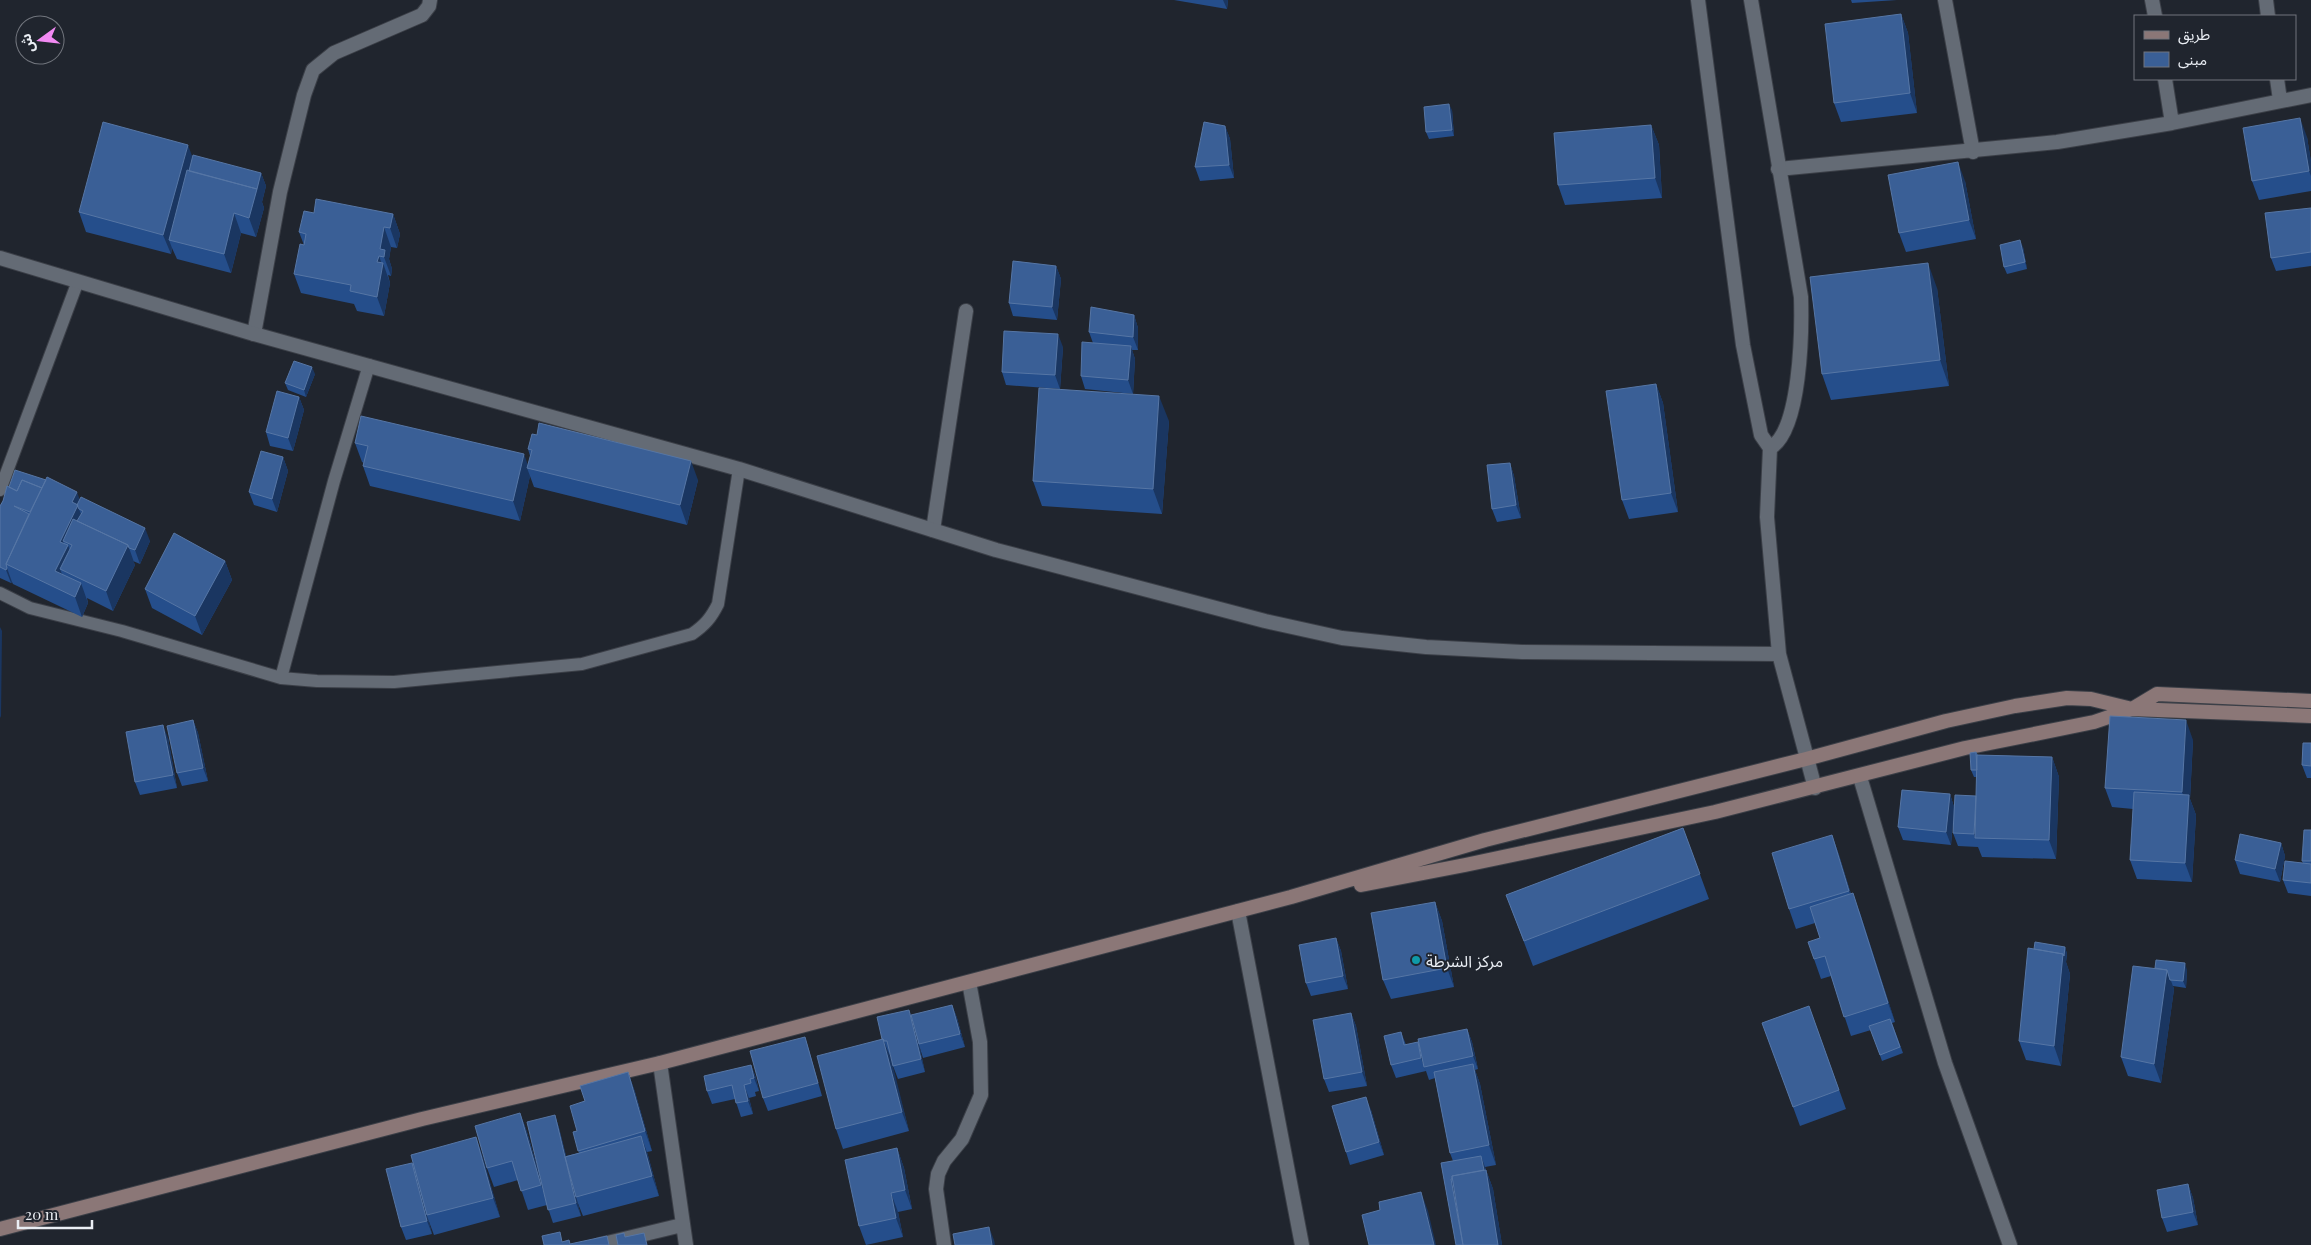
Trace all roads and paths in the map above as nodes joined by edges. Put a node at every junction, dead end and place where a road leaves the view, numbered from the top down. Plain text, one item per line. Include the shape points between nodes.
1 (430, 0) edge
2 (1698, 0) edge
3 (1751, 0) edge
4 (1945, 0) edge
5 (2152, 0) edge
6 (2266, 0) edge
7 (2155, 15) edge
8 (2268, 15) edge
9 (2165, 80) edge
10 (2277, 80) edge
11 (2311, 95) edge
12 (2280, 100) junction
13 (2172, 123) junction
14 (1973, 152) junction
15 (1778, 169) junction
16 (0, 258) edge
17 (78, 281) junction
18 (966, 310) dead end
19 (254, 334) junction
20 (369, 365) junction
21 (1770, 448) junction
22 (739, 469) junction
23 (0, 490) edge
24 (933, 530) junction
25 (0, 593) edge
26 (1779, 654) junction
27 (281, 678) junction
28 (2311, 701) edge
29 (2132, 709) junction
30 (2311, 716) edge
31 (1806, 759) junction
32 (1860, 777) junction
33 (1815, 788) junction
34 (1291, 897) junction
35 (1238, 911) junction
36 (969, 982) junction
37 (660, 1063) junction
38 (682, 1226) junction
39 (0, 1229) edge
40 (599, 1245) edge
41 (686, 1245) edge
42 (944, 1245) edge
43 (1302, 1245) edge
44 (2010, 1245) edge

1 - 19 street via 422,15 334,53 313,70 282,184
2 - 21 street via 1743,345 1761,435
3 - 15 street
4 - 14 street
5 - 7 street
6 - 8 street
9 - 13 street
10 - 12 street
11 - 12 street
12 - 13 street
13 - 14 street
14 - 15 street
15 - 21 street via 1801,297 1802,333 1790,413 1780,439
16 - 17 street
17 - 19 street
17 - 23 lane
18 - 24 street
19 - 20 street
20 - 22 street
20 - 27 lane
21 - 26 street via 1767,517
22 - 24 street
22 - 27 lane via 718,604 705,626 692,634 582,664 394,682
24 - 26 street via 1265,621 1342,638 1522,652
25 - 27 lane via 30,608 122,631
26 - 31 street
28 - 29 main road via 2157,694
29 - 30 main road
29 - 31 main road via 2092,699 2036,702 1946,721
29 - 32 main road via 2094,722 1965,748
31 - 33 street
31 - 34 main road via 1458,847
32 - 33 main road
32 - 44 street via 1945,1063
33 - 34 main road via 1488,860
34 - 35 main road
35 - 36 main road
35 - 43 street
36 - 37 main road
36 - 42 street via 980,1042 981,1095 962,1139 938,1174 936,1189
37 - 38 street
37 - 39 main road via 422,1119
38 - 40 street
38 - 41 street

